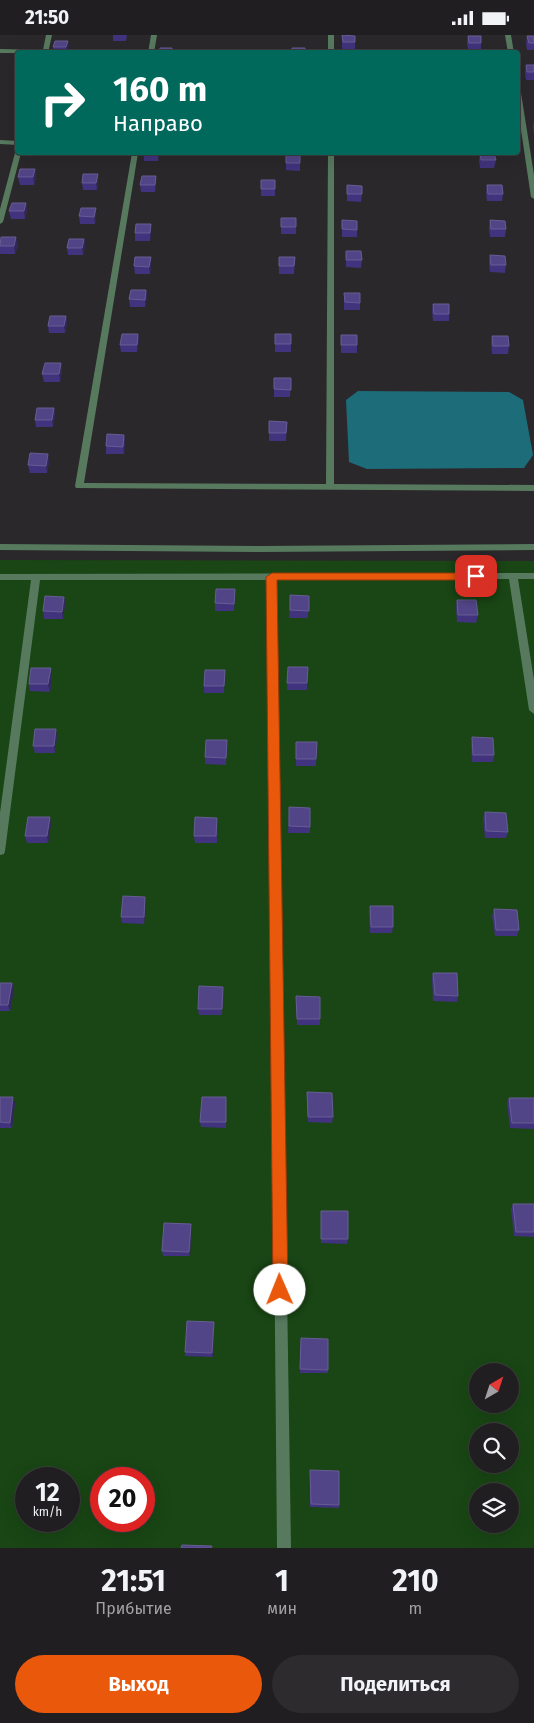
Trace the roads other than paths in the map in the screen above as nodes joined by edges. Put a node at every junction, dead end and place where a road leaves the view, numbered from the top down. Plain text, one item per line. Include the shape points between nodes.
1 (49, 35) edge
2 (154, 35) edge
3 (331, 35) edge
4 (508, 35) edge
5 (45, 50) edge
6 (152, 50) edge
7 (331, 50) edge
8 (510, 50) edge
9 (0, 51) edge
10 (15, 51) edge
11 (520, 106) edge
12 (0, 142) edge
13 (15, 143) edge
14 (17, 155) edge
15 (134, 155) edge
16 (330, 155) edge
17 (534, 197) edge
18 (0, 222) edge
19 (330, 487) junction
20 (534, 488) edge
21 (0, 547) edge
22 (534, 547) edge
23 (513, 576) junction
24 (534, 576) edge
25 (0, 577) edge
26 (36, 577) junction
27 (272, 577) junction
28 (534, 710) edge
29 (0, 851) edge
30 (284, 1548) edge

1 - 5 street
2 - 6 street
3 - 7 street
4 - 8 street
9 - 10 street
11 - 17 street
12 - 13 street
14 - 18 street
15 - 19 street via 79,486
16 - 19 street
19 - 20 street
21 - 22 street
23 - 24 street
23 - 27 street
23 - 28 street
25 - 26 street
26 - 27 street
26 - 29 street
27 - 30 street

